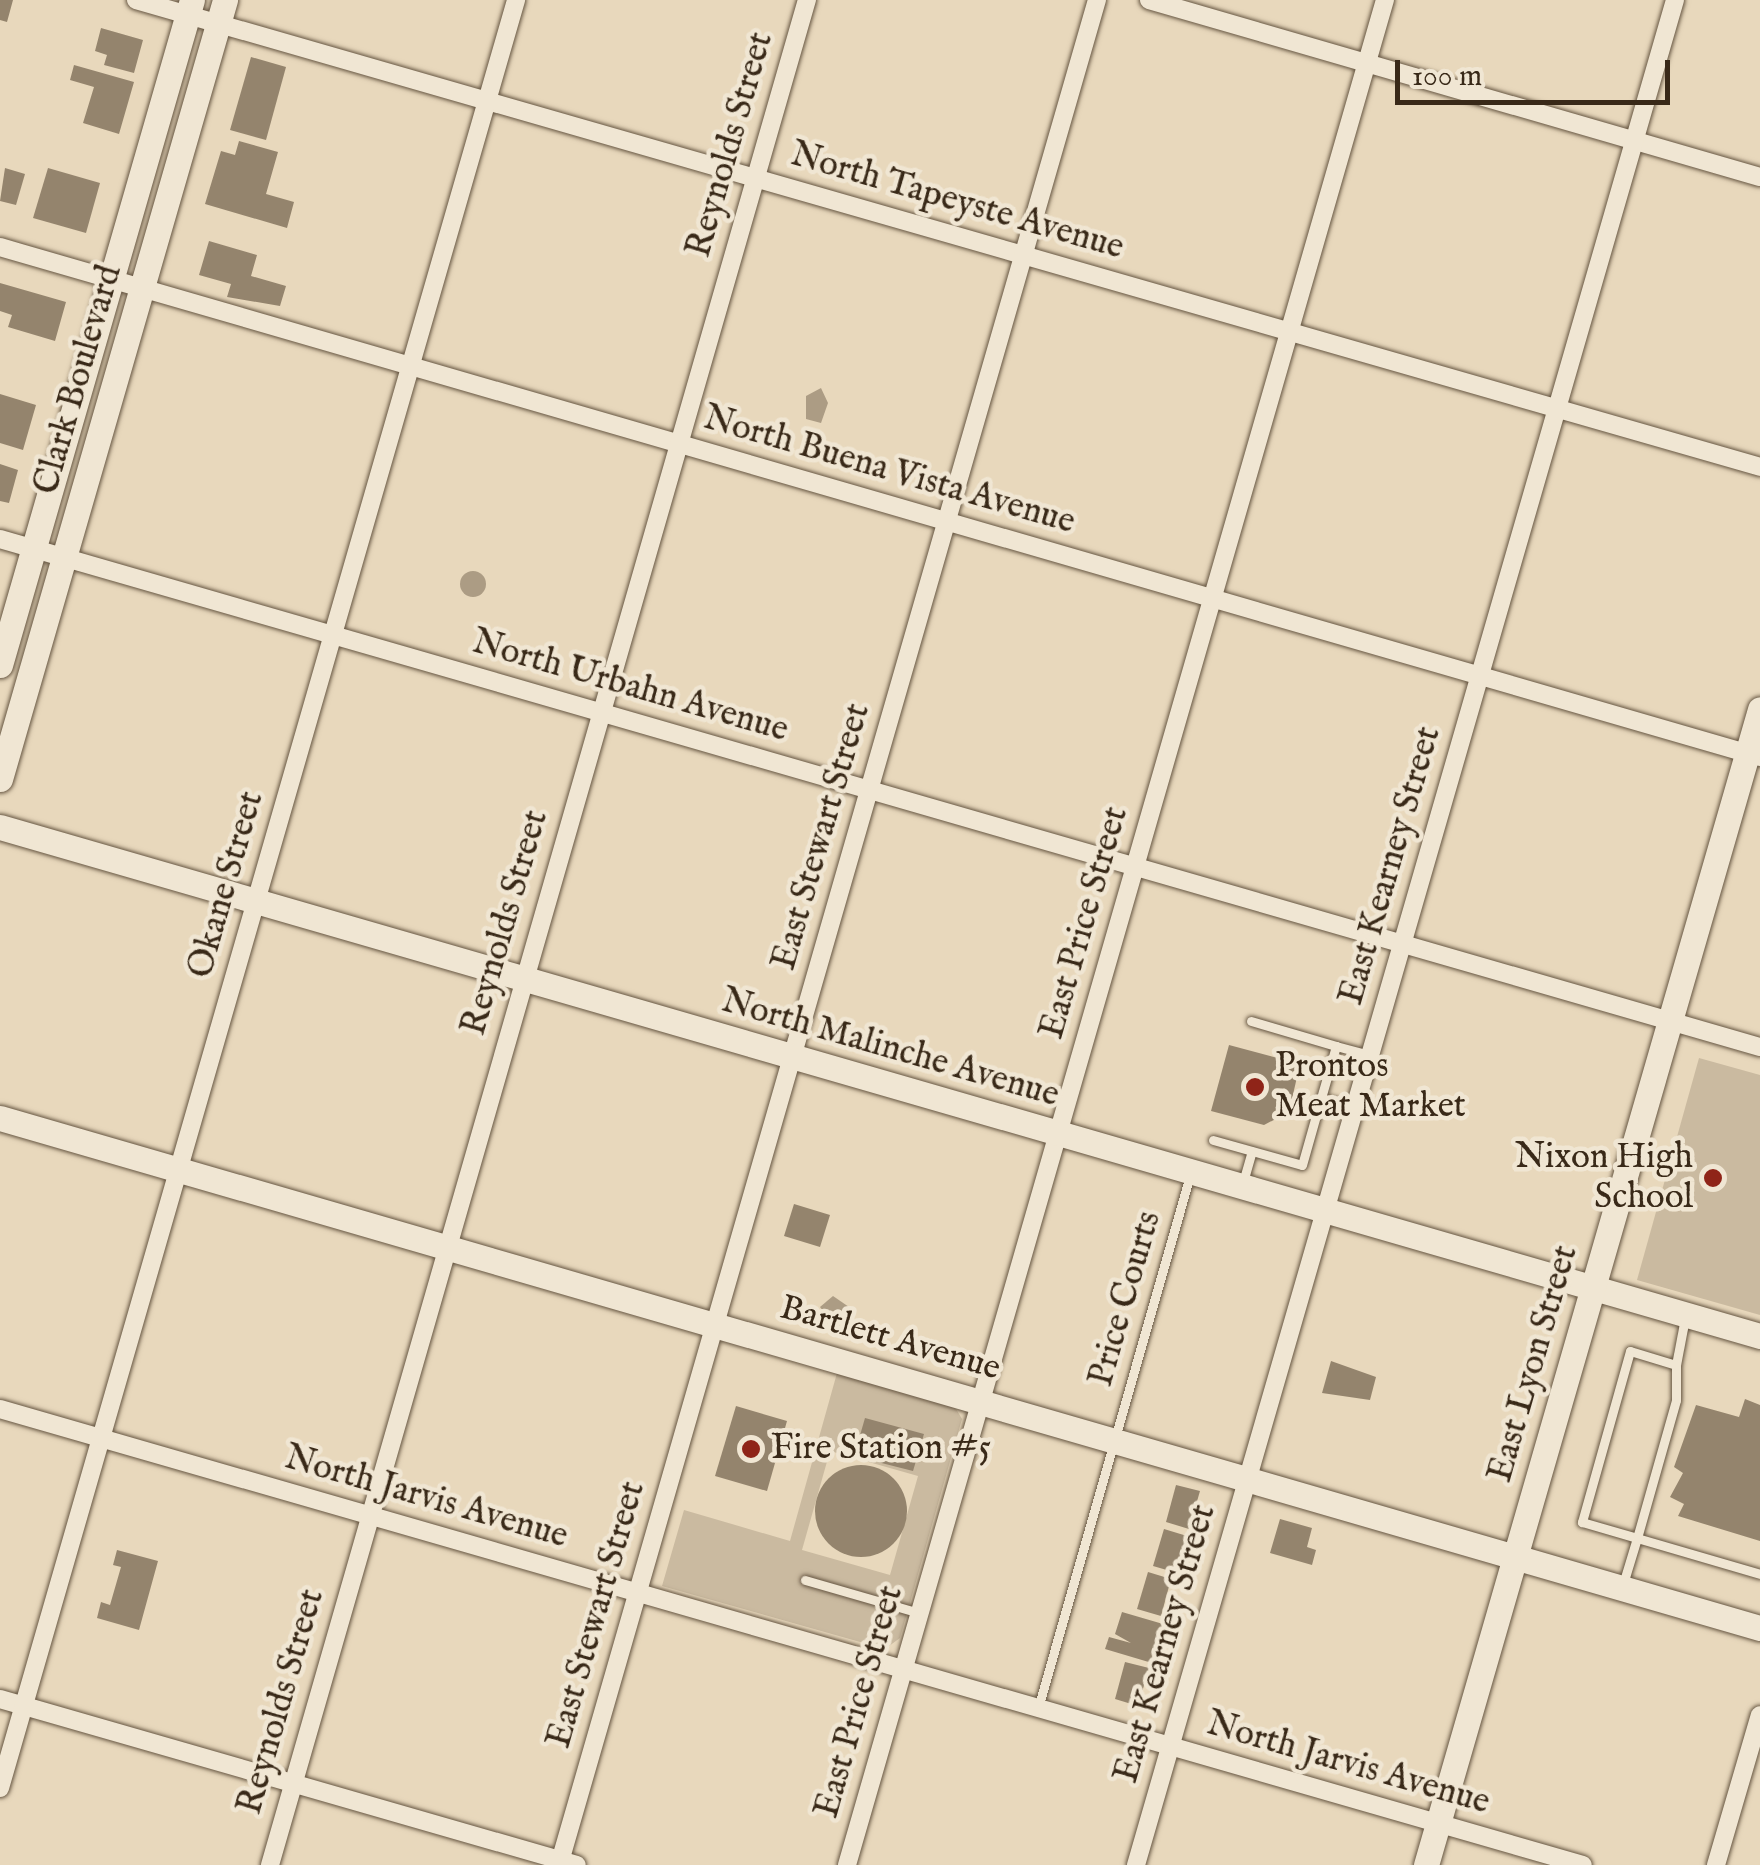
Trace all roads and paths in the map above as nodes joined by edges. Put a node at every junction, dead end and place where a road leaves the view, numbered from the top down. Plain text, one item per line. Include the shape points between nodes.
1 (136, 0) edge
2 (516, 0) edge
3 (807, 0) edge
4 (1096, 0) edge
5 (1149, 0) edge
6 (1385, 0) edge
7 (1675, 0) edge
8 (190, 8) edge
9 (222, 12) edge
10 (1367, 64) junction
11 (487, 101) junction
12 (1634, 141) junction
13 (1760, 177) edge
14 (755, 178) junction
15 (0, 246) edge
16 (1023, 255) junction
17 (111, 279) junction
18 (142, 288) junction
19 (1290, 332) junction
20 (410, 366) junction
21 (1557, 408) junction
22 (678, 443) junction
23 (1760, 467) edge
24 (946, 521) junction
25 (0, 539) edge
26 (34, 549) junction
27 (64, 558) junction
28 (1212, 599) junction
29 (332, 635) junction
30 (0, 664) edge
31 (1480, 676) junction
32 (1760, 709) edge
33 (600, 712) junction
34 (1754, 755) edge
35 (0, 780) edge
36 (869, 790) junction
37 (0, 827) edge
38 (1135, 866) junction
39 (256, 902) junction
40 (1402, 944) junction
41 (523, 979) junction
42 (1670, 1020) junction
43 (1251, 1021) dead end
44 (1336, 1046) junction
45 (1760, 1047) edge
46 (1370, 1056) junction
47 (792, 1057) junction
48 (1322, 1098) junction
49 (1355, 1107) junction
50 (0, 1118) edge
51 (1058, 1134) junction
52 (1213, 1140) dead end
53 (1252, 1151) junction
54 (178, 1170) junction
55 (1191, 1172) junction
56 (1241, 1187) junction
57 (1325, 1212) junction
58 (446, 1247) junction
59 (1592, 1288) junction
60 (1686, 1315) junction
61 (715, 1325) junction
62 (1760, 1336) edge
63 (1676, 1364) junction
64 (980, 1402) junction
65 (0, 1409) edge
66 (101, 1438) junction
67 (1114, 1440) junction
68 (1248, 1479) junction
69 (369, 1515) junction
70 (1637, 1538) junction
71 (1516, 1556) junction
72 (1760, 1574) edge
73 (805, 1580) dead end
74 (1622, 1587) junction
75 (638, 1592) junction
76 (920, 1613) junction
77 (1760, 1628) edge
78 (903, 1669) junction
79 (0, 1699) edge
80 (24, 1706) junction
81 (1038, 1708) junction
82 (1760, 1715) edge
83 (1170, 1747) junction
84 (293, 1783) junction
85 (0, 1788) edge
86 (1438, 1823) junction
87 (565, 1863) edge
88 (270, 1865) edge
89 (847, 1865) edge
90 (1136, 1865) edge
91 (1426, 1865) edge
92 (1582, 1865) edge
93 (1716, 1865) edge

1 - 8 street, North Tapeyste Avenue
2 - 11 street, Okane Street
3 - 14 street, Reynolds Street
4 - 16 street, East Stewart Street
5 - 10 street
6 - 10 street, East Price Street
7 - 12 street, East Kearney Street
8 - 9 street, North Tapeyste Avenue
8 - 17 main road, Clark Boulevard
9 - 11 street, North Tapeyste Avenue
9 - 18 main road, Clark Boulevard
10 - 12 street
10 - 19 street, East Price Street
11 - 14 street, North Tapeyste Avenue
11 - 20 street, Okane Street
12 - 13 street
12 - 21 street, East Kearney Street
14 - 16 street, North Tapeyste Avenue
14 - 22 street, Reynolds Street
15 - 17 street, North Buena Vista Avenue
16 - 19 street, North Tapeyste Avenue
16 - 24 street, East Stewart Street
17 - 18 street, North Buena Vista Avenue
17 - 26 main road, Clark Boulevard
18 - 20 street, North Buena Vista Avenue
18 - 27 main road, Clark Boulevard
19 - 21 street, North Tapeyste Avenue
19 - 28 street, East Price Street
20 - 22 street, North Buena Vista Avenue
20 - 29 street, Okane Street
21 - 23 street, North Tapeyste Avenue
21 - 31 street, East Kearney Street
22 - 24 street, North Buena Vista Avenue
22 - 33 street, Reynolds Street
24 - 28 street, North Buena Vista Avenue
24 - 36 street, East Stewart Street
25 - 26 street, North Urbahn Avenue
26 - 27 street, North Urbahn Avenue
26 - 30 main road, Clark Boulevard
27 - 29 street, North Urbahn Avenue
27 - 35 main road, Clark Boulevard
28 - 31 street, North Buena Vista Avenue
28 - 38 street, East Price Street
29 - 33 street, North Urbahn Avenue
29 - 39 street, Okane Street
31 - 34 street, North Buena Vista Avenue
31 - 40 street, East Kearney Street
32 - 34 main road, East Lyon Street
33 - 36 street, North Urbahn Avenue
33 - 41 street, Reynolds Street
34 - 42 main road, East Lyon Street
36 - 38 street, North Urbahn Avenue
36 - 47 street, East Stewart Street
37 - 39 main road, North Malinche Avenue
38 - 40 street, North Urbahn Avenue
38 - 51 street, East Price Street
39 - 41 main road, North Malinche Avenue
39 - 54 street, Okane Street
40 - 42 street, North Urbahn Avenue
40 - 46 street, East Kearney Street
41 - 47 main road, North Malinche Avenue
41 - 58 street, Reynolds Street
42 - 45 street, North Urbahn Avenue
42 - 59 main road, East Lyon Street
43 - 44 lane
44 - 46 lane
44 - 48 lane
46 - 49 street, East Kearney Street
47 - 51 main road, North Malinche Avenue
47 - 61 street, East Stewart Street
48 - 49 lane
48 - 53 lane via 1302,1165
49 - 57 street, East Kearney Street
50 - 54 main road, Bartlett Avenue
51 - 55 main road, North Malinche Avenue
51 - 64 street, East Price Street
52 - 53 lane
53 - 56 lane
54 - 58 main road, Bartlett Avenue
54 - 66 street, Okane Street
55 - 56 main road, North Malinche Avenue
55 - 67 lane, Price Courts
56 - 57 main road, North Malinche Avenue
57 - 59 main road, North Malinche Avenue
57 - 68 street, East Kearney Street
58 - 61 main road, Bartlett Avenue
58 - 69 street, Reynolds Street
59 - 60 main road, North Malinche Avenue
59 - 71 main road, East Lyon Street
60 - 62 main road, North Malinche Avenue
60 - 63 lane
61 - 64 main road, Bartlett Avenue
61 - 75 street, East Stewart Street
63 - 70 lane via 1676,1400
63 - 70 lane via 1630,1351 1582,1522
64 - 67 main road, Bartlett Avenue
64 - 76 street, East Price Street
65 - 66 street, North Jarvis Avenue
66 - 69 street, North Jarvis Avenue
66 - 80 street, Okane Street
67 - 68 main road, Bartlett Avenue
67 - 81 lane, Price Courts
68 - 71 main road, Bartlett Avenue
68 - 83 street, East Kearney Street
69 - 75 street, North Jarvis Avenue
69 - 84 street, Reynolds Street
70 - 72 lane
70 - 74 lane
71 - 74 main road, Bartlett Avenue
71 - 86 main road, East Lyon Street
73 - 76 lane
74 - 77 main road, Bartlett Avenue
75 - 78 street, North Jarvis Avenue
75 - 87 street, East Stewart Street
76 - 78 street, East Price Street
78 - 81 street, North Jarvis Avenue
78 - 89 street, East Price Street
79 - 80 street
80 - 84 street
80 - 85 street, Okane Street
81 - 83 street, North Jarvis Avenue
82 - 93 street
83 - 86 street, North Jarvis Avenue
83 - 90 street, East Kearney Street
84 - 87 street
84 - 88 street, Reynolds Street
86 - 91 main road, East Lyon Street
86 - 92 street, North Jarvis Avenue

